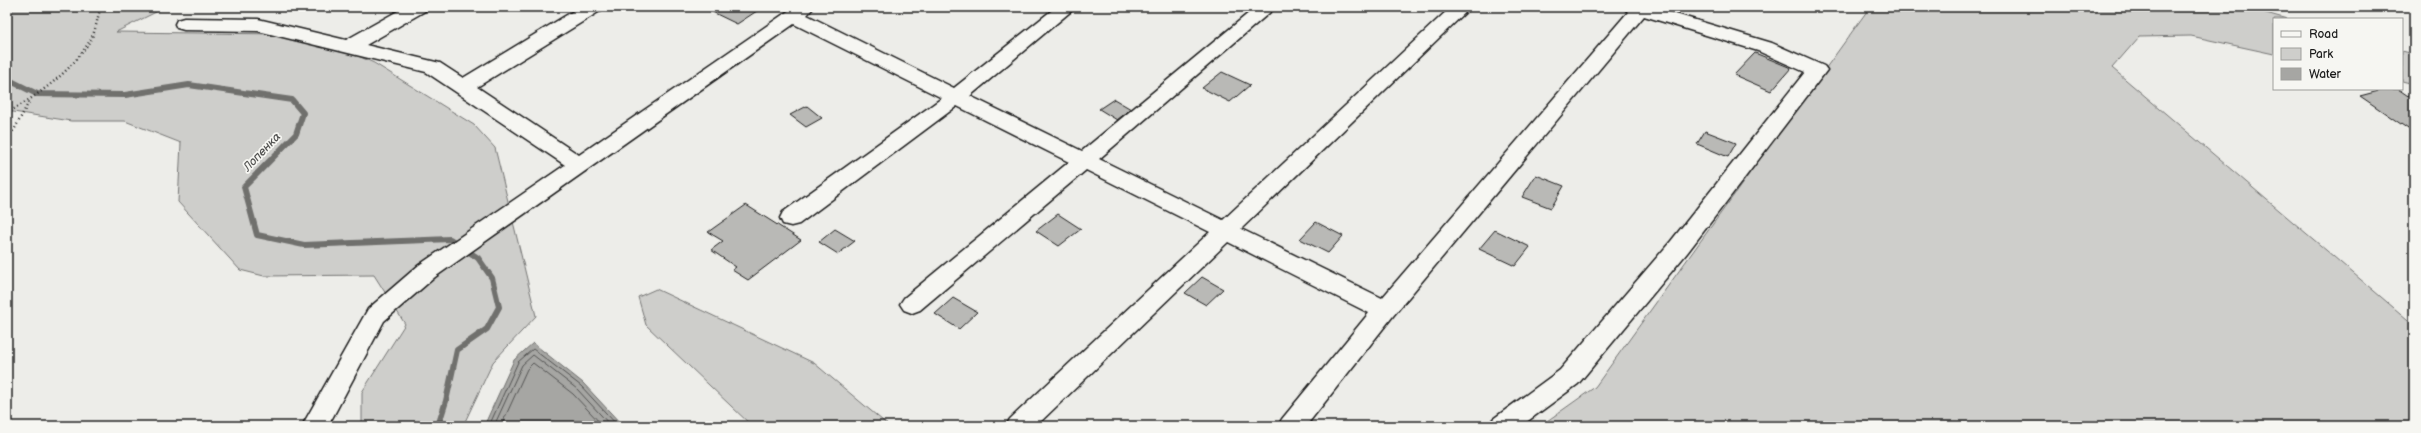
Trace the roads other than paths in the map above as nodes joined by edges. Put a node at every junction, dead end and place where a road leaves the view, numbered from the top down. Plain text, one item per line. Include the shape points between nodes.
1 (418, 7) edge
2 (593, 7) edge
3 (1067, 7) edge
4 (1267, 7) edge
5 (1462, 7) edge
6 (1636, 8) edge
7 (800, 12) edge
8 (184, 24) dead end
9 (348, 47) junction
10 (463, 87) junction
11 (956, 97) junction
12 (1085, 161) junction
13 (580, 165) junction
14 (791, 218) dead end
15 (1225, 231) junction
16 (912, 304) dead end
17 (1385, 310) junction
18 (315, 426) edge
19 (1019, 426) edge
20 (1291, 426) edge
21 (1502, 426) edge

1 - 9 street
2 - 10 street
3 - 11 street
4 - 12 street
5 - 15 street
6 - 17 street
6 - 21 street via 1765,47 1817,70 1679,247 1569,377
7 - 11 street
7 - 13 street
8 - 9 street via 258,25
9 - 10 street via 433,68
10 - 13 street
11 - 12 street
11 - 14 street
12 - 15 street
12 - 16 street
13 - 18 street via 427,272 376,315
15 - 17 street
15 - 19 street
17 - 20 street

